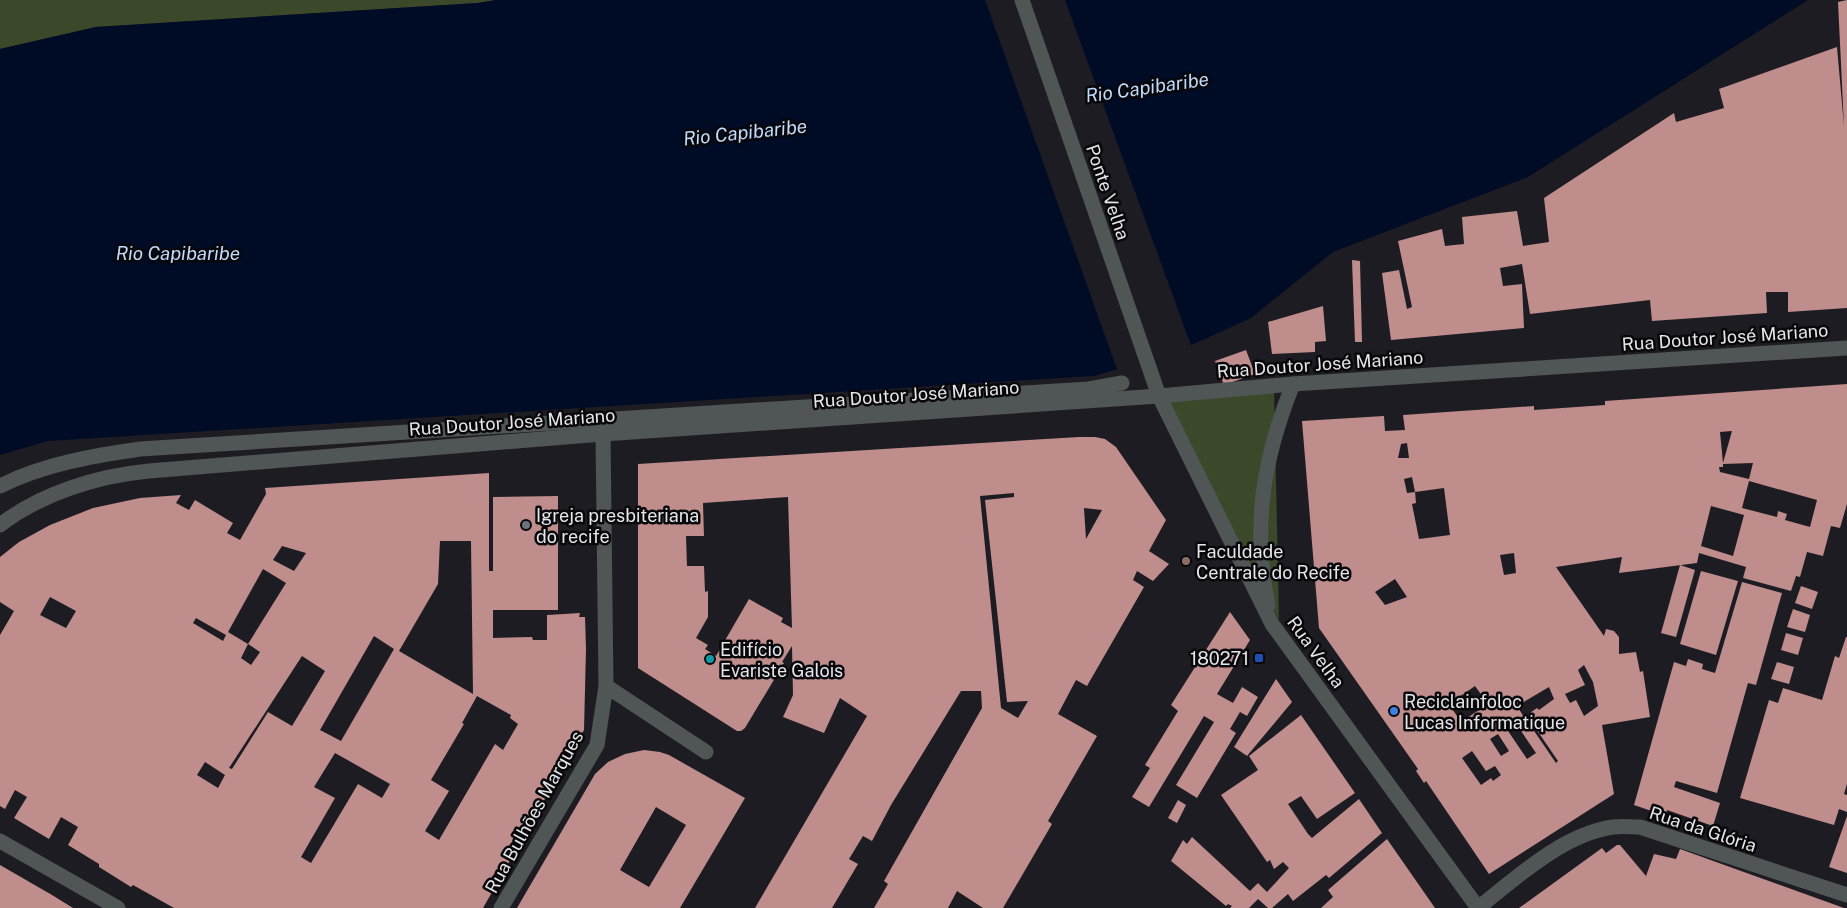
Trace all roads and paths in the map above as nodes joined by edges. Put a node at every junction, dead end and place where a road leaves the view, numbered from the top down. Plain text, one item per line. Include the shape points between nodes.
1 (1022, 0) edge
2 (1847, 348) edge
3 (1122, 383) dead end
4 (1293, 384) junction
5 (1159, 396) junction
6 (603, 434) junction
7 (0, 486) edge
8 (0, 525) edge
9 (1272, 624) junction
10 (606, 686) junction
11 (706, 752) dead end
12 (0, 841) edge
13 (1847, 895) edge
14 (118, 908) edge
15 (501, 908) edge
16 (1478, 908) edge

1 - 5 street, Ponte Velha
2 - 4 street, Rua Doutor José Mariano
3 - 7 street via 1089,389 140,448 24,474
4 - 5 street, Rua Doutor José Mariano
4 - 9 street via 1275,432 1261,508 1264,586
5 - 6 street, Rua Doutor José Mariano
5 - 9 street, Rua Velha
6 - 8 street, Rua Doutor José Mariano via 243,462 108,476 67,490
6 - 10 street, Rua Bulhões Marques
9 - 16 street, Rua Velha
10 - 11 street
10 - 15 street, Rua Bulhões Marques via 597,745
12 - 14 street
13 - 16 street, Rua da Glória via 1640,827 1613,827 1587,834 1547,856

